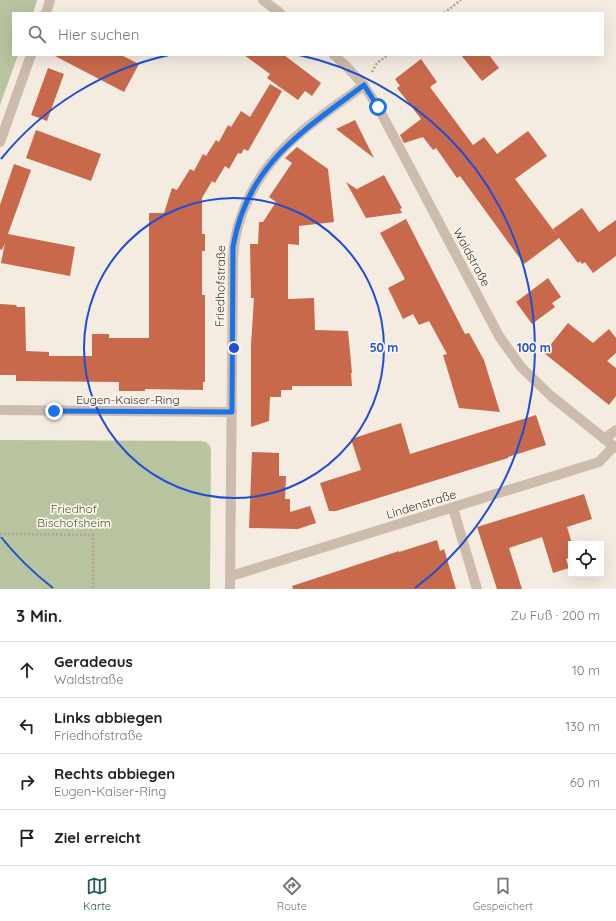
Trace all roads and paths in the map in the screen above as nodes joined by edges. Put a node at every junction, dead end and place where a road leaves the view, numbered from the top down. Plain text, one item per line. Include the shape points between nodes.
1 (50, 0) edge
2 (263, 0) edge
3 (461, 0) edge
4 (46, 12) edge
5 (279, 12) edge
6 (445, 12) edge
7 (31, 56) edge
8 (335, 56) edge
9 (387, 56) edge
10 (364, 85) junction
11 (0, 142) edge
12 (0, 410) edge
13 (232, 412) junction
14 (616, 430) edge
15 (604, 439) junction
16 (615, 447) edge
17 (453, 508) junction
18 (0, 534) edge
19 (230, 576) junction
20 (93, 589) edge
21 (230, 589) edge
22 (477, 589) edge

1 - 4 street
2 - 5 street
3 - 6 path
7 - 11 street
8 - 10 street, Waldstraße
9 - 10 path via 377,63
10 - 13 street, Friedhofstraße via 287,145 262,175 245,205 233,247
10 - 15 street, Waldstraße via 499,336 521,366 551,396
12 - 13 street, Eugen-Kaiser-Ring
13 - 19 street, Friedhofstraße
14 - 15 street
15 - 16 street, Waldstraße
16 - 17 street, Lindenstraße via 598,462
17 - 19 street, Lindenstraße
17 - 22 street
18 - 20 path via 93,535
19 - 21 street, Friedhofstraße

